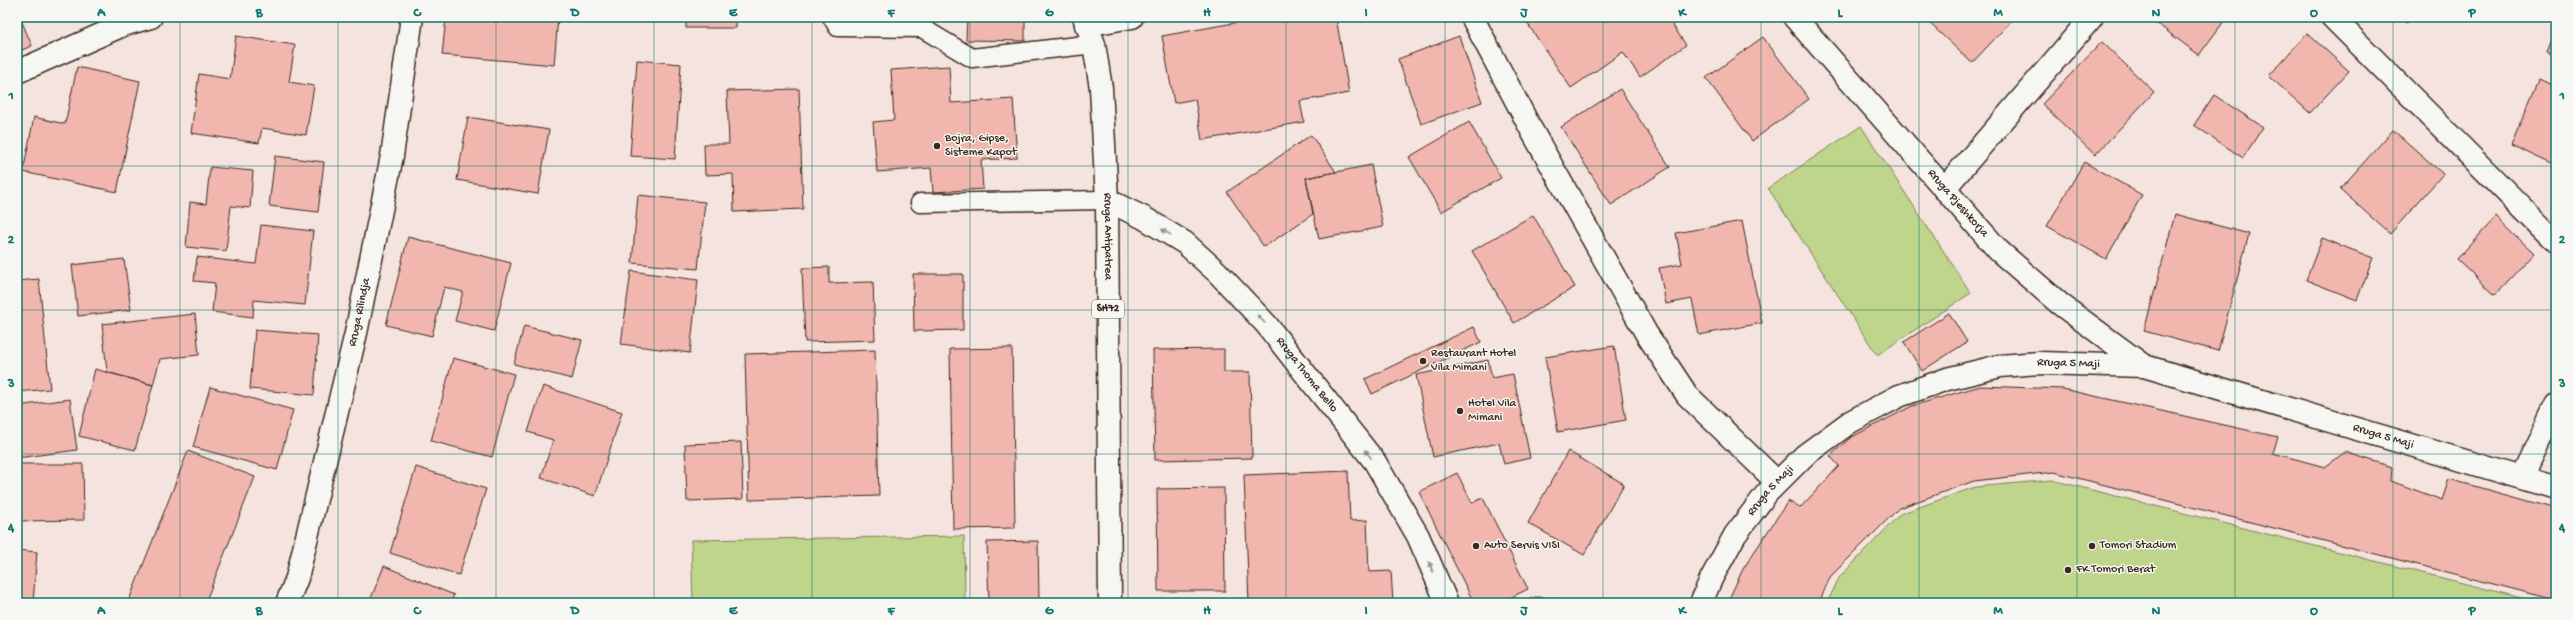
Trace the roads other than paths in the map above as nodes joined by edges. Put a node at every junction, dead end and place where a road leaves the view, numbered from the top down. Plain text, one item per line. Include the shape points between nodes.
1 (151, 17) edge
2 (412, 17) edge
3 (832, 17) edge
4 (1132, 17) edge
5 (1472, 17) edge
6 (1794, 17) edge
7 (2092, 17) edge
8 (2332, 17) edge
9 (1088, 28) edge
10 (17, 72) edge
11 (1944, 189) junction
12 (1107, 200) junction
13 (920, 203) dead end
14 (2556, 242) edge
15 (2144, 366) junction
16 (2556, 407) edge
17 (2522, 476) junction
18 (1778, 482) junction
19 (2556, 488) edge
20 (287, 603) edge
21 (1110, 603) edge
22 (1446, 603) edge
23 (1701, 603) edge

1 - 10 street via 123,25
2 - 20 street, Rruga Rilindja via 392,156 356,333 297,578
3 - 9 lane via 838,27 922,28 972,58
4 - 9 street
5 - 18 street via 1532,131 1646,333 1687,395
6 - 11 street, Rruga Pjeshkorja
7 - 11 street
8 - 14 street
9 - 12 street, Rruga Antipatrea / SH72 via 1100,88
11 - 15 street, Rruga Pjeshkorja via 1999,251 2060,304
12 - 13 lane
12 - 21 street, Rruga Antipatrea / SH72
22 -> 12 street, Rruga Thoma Bello via 1418,536 1375,462 1266,324 1217,272 1185,244 1144,218
15 - 17 street, Rruga 5 Maji
15 - 18 street, Rruga 5 Maji via 2039,363 2000,366 1947,379 1899,396 1850,422 1805,455
16 - 17 street
17 - 19 street, Rruga 5 Maji
18 - 23 street, Rruga 5 Maji via 1735,535

